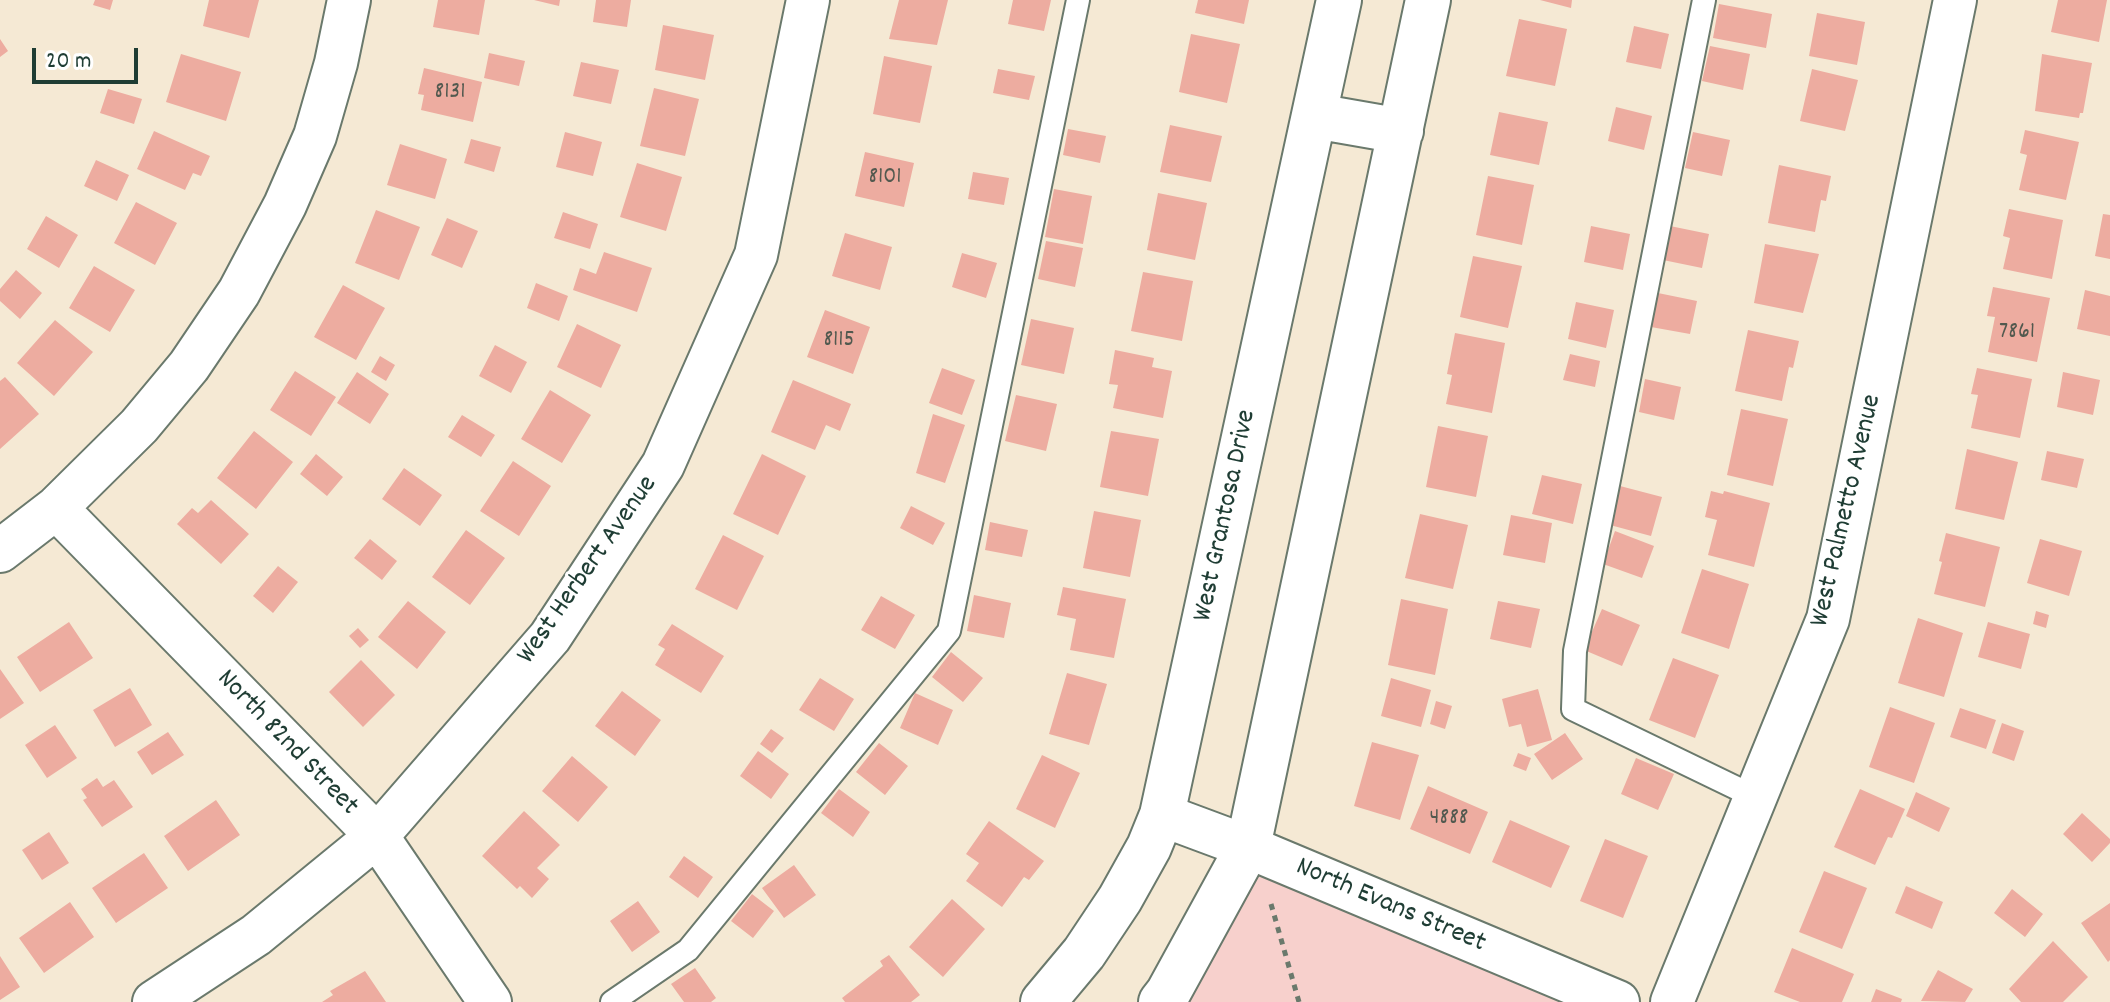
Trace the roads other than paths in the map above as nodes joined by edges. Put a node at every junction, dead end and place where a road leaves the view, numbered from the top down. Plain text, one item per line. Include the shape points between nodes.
1 (349, 0) edge
2 (808, 0) edge
3 (1078, 0) edge
4 (1339, 0) edge
5 (1428, 0) edge
6 (1704, 0) edge
7 (1955, 0) edge
8 (1315, 116) junction
9 (1401, 131) junction
10 (56, 508) junction
11 (0, 551) edge
12 (1755, 797) junction
13 (1162, 815) junction
14 (377, 836) junction
15 (1248, 847) junction
16 (154, 1002) edge
17 (490, 1002) edge
18 (612, 1002) edge
19 (1043, 1002) edge
20 (1161, 1002) edge
21 (1618, 1002) edge
22 (1672, 1002) edge

1 - 10 street via 315,136 239,292 189,366 139,426
2 - 14 street, West Herbert Avenue via 756,255 663,465 550,637
3 - 18 lane via 949,631 688,950
4 - 8 street, West Grantosa Drive
5 - 9 street
6 - 12 lane via 1575,651 1573,709
7 - 12 street, West Palmetto Avenue via 1828,619
8 - 9 street
8 - 13 street, West Grantosa Drive
9 - 15 street
10 - 11 street
10 - 14 street, North 82nd Street
12 - 22 street, West Palmetto Avenue
13 - 15 street, North Evans Street
13 - 19 street, West Grantosa Drive via 1120,899
14 - 16 street, West Herbert Avenue via 256,935
14 - 17 street, North 82nd Street
15 - 20 street
15 - 21 street, North Evans Street

